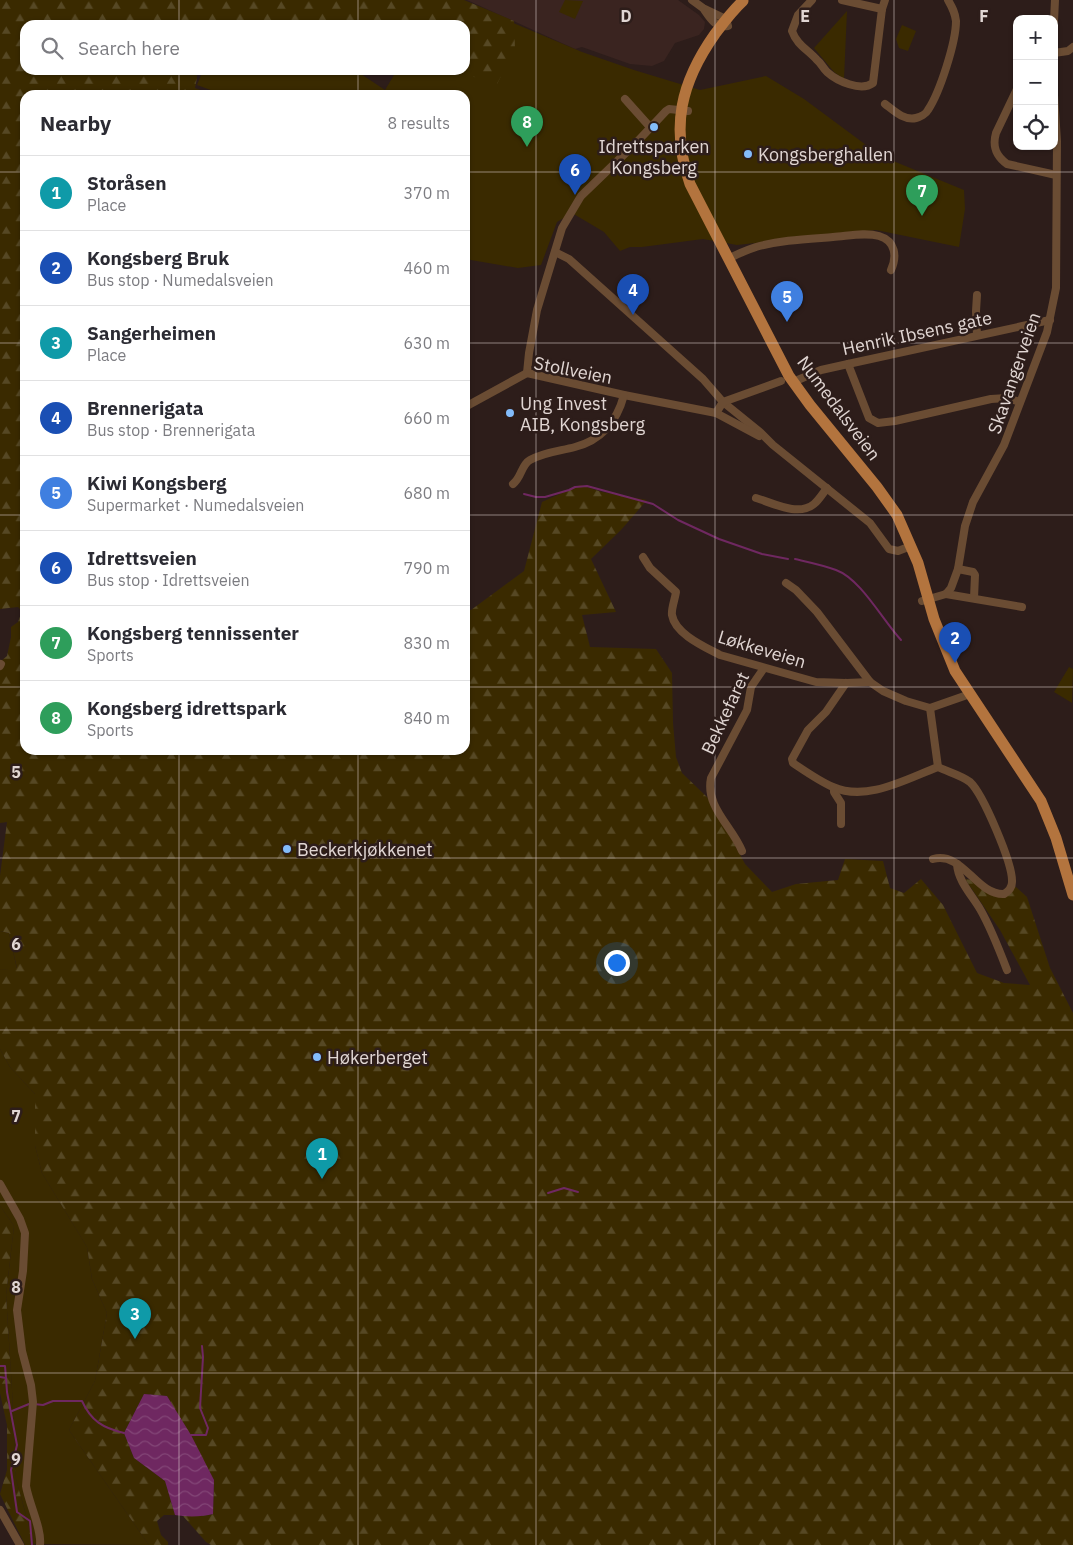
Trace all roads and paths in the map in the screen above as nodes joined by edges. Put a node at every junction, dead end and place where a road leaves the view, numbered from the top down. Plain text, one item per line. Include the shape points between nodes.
1 (692, 0) edge
2 (812, 0) edge
3 (842, 0) edge
4 (885, 0) edge
5 (948, 0) edge
6 (1055, 0) edge
7 (743, 1) edge
8 (882, 9) junction
9 (1054, 15) edge
10 (725, 24) junction
11 (1073, 47) edge
12 (1058, 52) edge
13 (1013, 97) edge
14 (625, 99) dead end
15 (886, 104) dead end
16 (1055, 105) edge
17 (685, 111) junction
18 (650, 127) junction
19 (1056, 175) junction
20 (554, 252) junction
21 (728, 259) junction
22 (891, 270) dead end
23 (977, 295) dead end
24 (1050, 320) junction
25 (977, 335) junction
26 (848, 364) junction
27 (527, 373) junction
28 (787, 382) junction
29 (624, 395) junction
30 (723, 402) junction
31 (1020, 402) junction
32 (470, 404) edge
33 (716, 413) junction
34 (773, 445) junction
35 (512, 484) dead end
36 (827, 488) junction
37 (756, 498) dead end
38 (908, 547) junction
39 (643, 557) dead end
40 (958, 569) junction
41 (786, 583) dead end
42 (946, 594) junction
43 (974, 598) junction
44 (925, 600) junction
45 (1022, 607) dead end
46 (764, 668) junction
47 (870, 682) junction
48 (846, 683) junction
49 (970, 694) junction
50 (930, 708) junction
51 (938, 767) junction
52 (830, 786) junction
53 (841, 824) dead end
54 (742, 851) dead end
55 (933, 859) dead end
56 (957, 864) junction
57 (1073, 895) edge
58 (1007, 970) dead end
59 (0, 1184) edge
60 (0, 1510) edge
61 (20, 1545) edge
62 (40, 1545) edge

1 - 10 street via 713,22
2 - 8 street via 798,15 792,31 795,40 826,71 839,81 852,85 873,83
3 - 8 street
4 - 8 street
5 - 15 street via 955,11 953,42 928,111 914,119 906,118
6 - 9 street
7 - 10 main road, Numedalsveien via 737,14
10 - 17 main road, Numedalsveien via 699,74
11 - 12 street
13 - 19 street via 994,139 996,152 1007,164
14 - 18 street
16 - 19 street, Skavangerveien
17 - 18 street via 669,109
17 - 21 main road, Numedalsveien via 691,170 702,207
18 - 20 street via 581,196 562,228
19 - 24 street, Skavangerveien via 1056,288
20 - 27 street via 537,310
20 - 30 street via 569,259 703,378
21 - 22 street via 757,247 789,240 866,234 881,236 895,250
21 - 28 main road, Numedalsveien
23 - 25 street
24 - 25 street, Henrik Ibsens gate
24 - 31 street, Skavangerveien
25 - 26 street, Henrik Ibsens gate
26 - 28 street, Henrik Ibsens gate
26 - 31 street via 870,418 878,423 990,399 1007,398
27 - 29 street, Stollveien
27 - 32 street, Stollveien
28 - 30 street, Henrik Ibsens gate
28 - 38 main road, Numedalsveien via 897,515
29 - 33 street, Stollveien
29 - 35 street, Stollveien via 609,427 599,436 577,447 553,451 528,461 518,480
30 - 33 street
30 - 34 street
31 - 40 street, Skavangerveien via 1004,445 973,502 965,526
33 - 34 street, Stollveien
34 - 36 street
36 - 37 street via 806,510
36 - 38 street via 870,523 889,549 898,551
38 - 44 main road, Numedalsveien via 921,571
39 - 46 street, Løkkeveien via 676,592 672,614 676,625 720,655
40 - 42 street, Skavangerveien via 952,588
40 - 43 street via 976,575
41 - 47 street via 817,612
42 - 43 street
42 - 44 street
43 - 45 street
44 - 49 main road, Numedalsveien via 936,639
46 - 48 street, Løkkeveien via 816,682
46 - 54 street, Bekkefaret via 750,687 747,710 709,787 716,808
47 - 48 street, Løkkeveien
47 - 50 street via 906,701
48 - 52 street via 826,712 808,730 792,759 793,763
49 - 50 street
49 - 57 main road, Numedalsveien via 1041,801
50 - 51 street
51 - 52 street via 886,788 865,792 848,792
51 - 56 street via 964,778 975,788 1004,849 1013,880 1009,890 996,894 986,890
52 - 53 street via 841,803
55 - 56 street via 941,857
56 - 58 street via 958,874 996,941
59 - 62 street via 20,1219 24,1233 17,1310 33,1402 26,1486 39,1529
60 - 61 street

